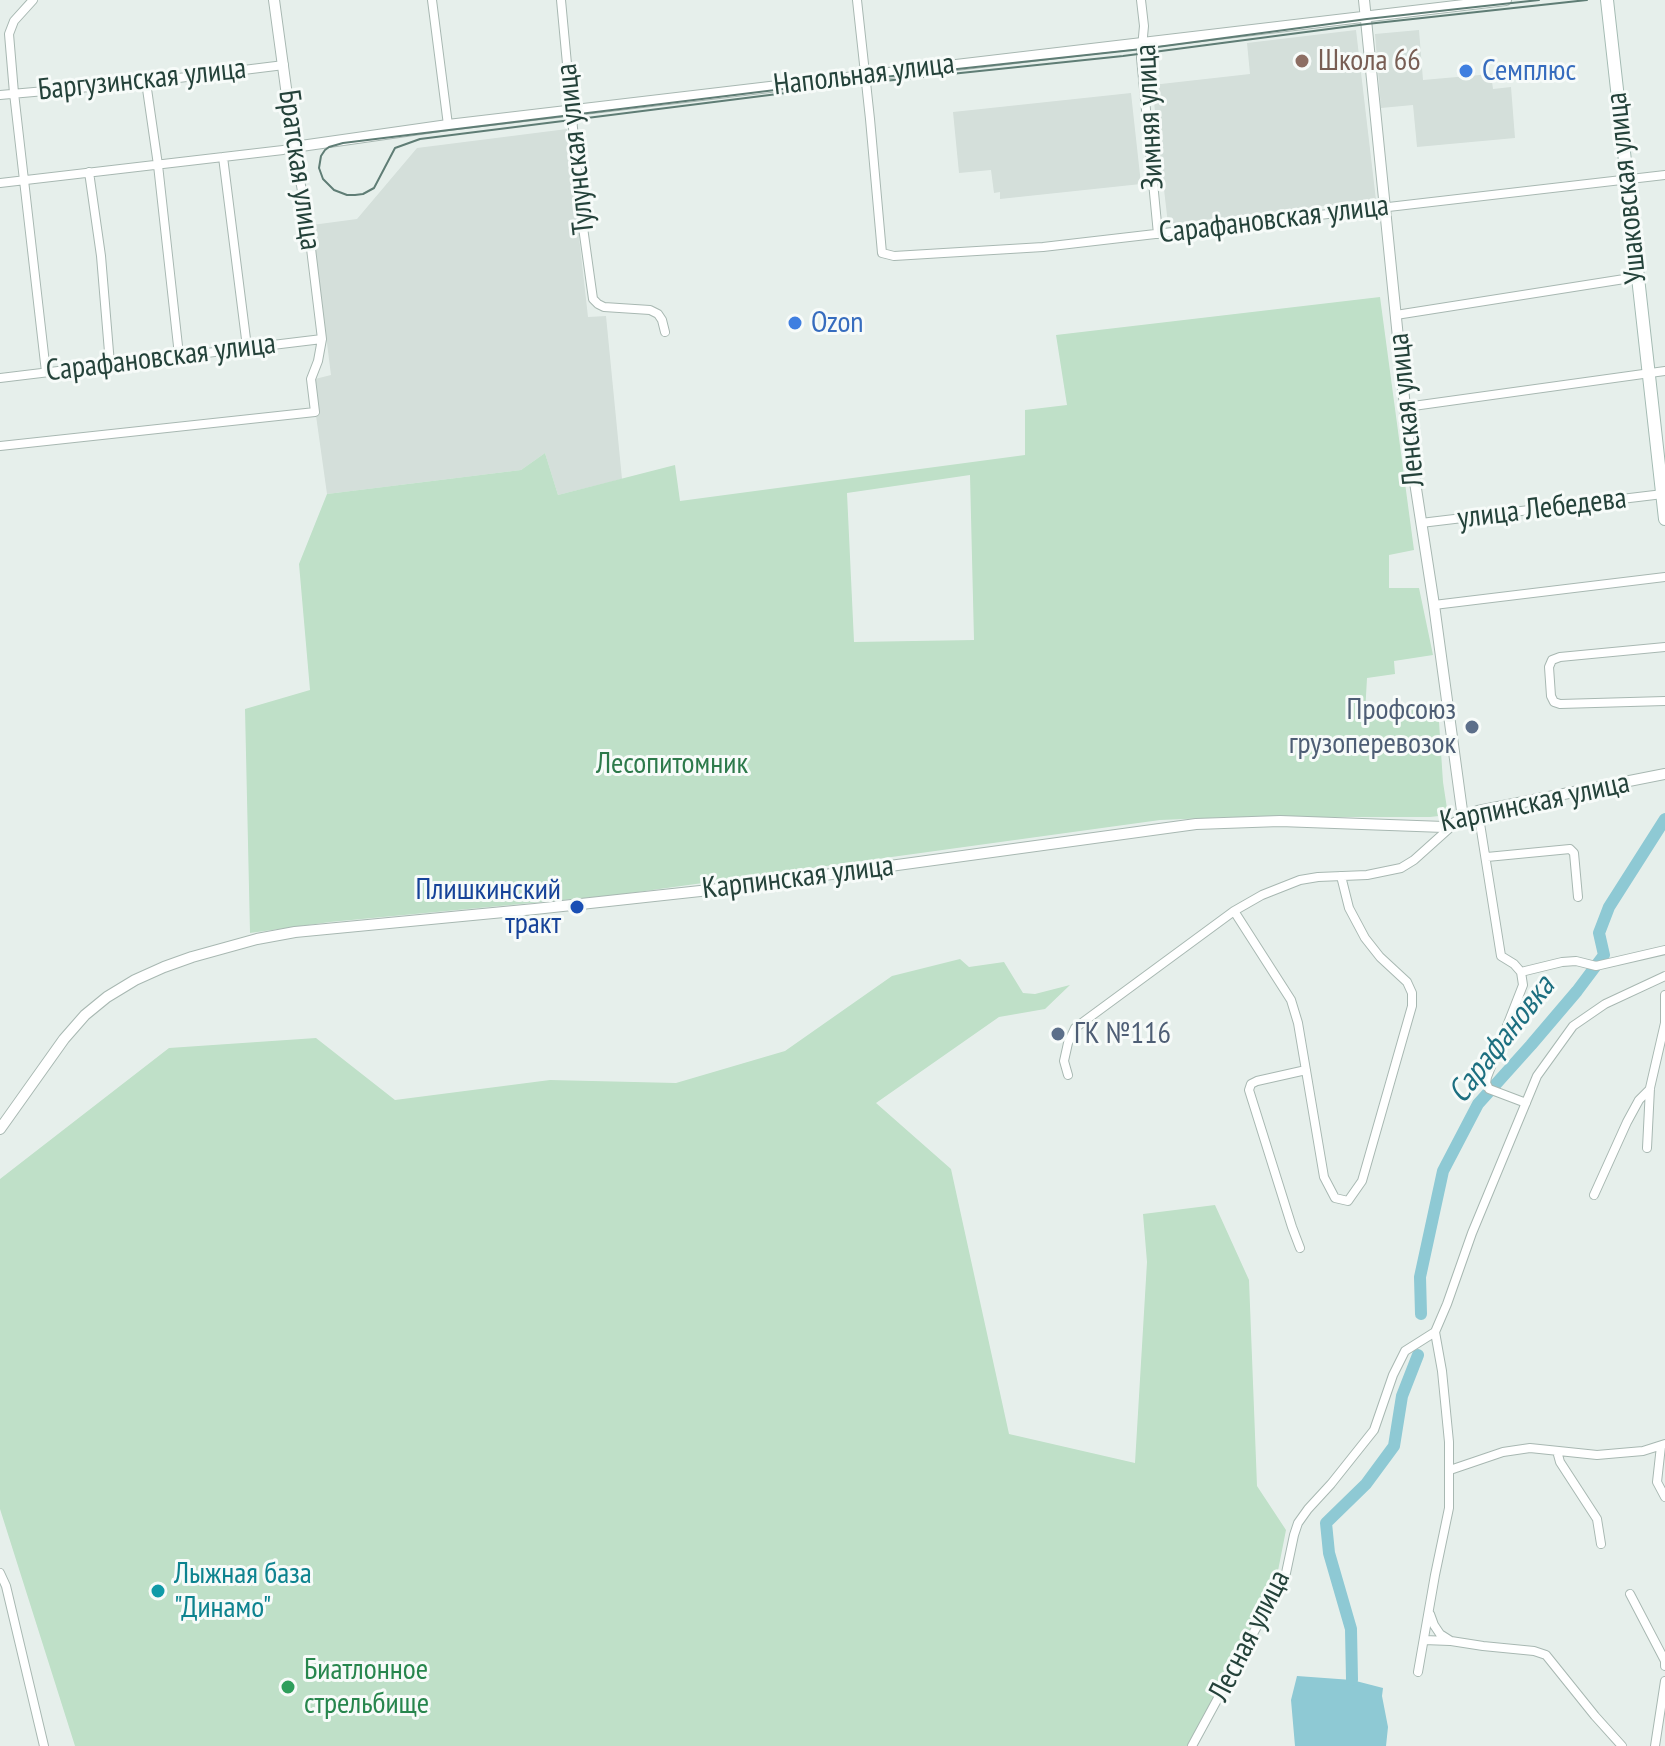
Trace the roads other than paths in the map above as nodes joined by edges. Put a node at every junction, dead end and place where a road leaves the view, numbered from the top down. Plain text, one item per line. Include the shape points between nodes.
1 (33, 0) edge
2 (274, 0) edge
3 (432, 0) edge
4 (561, 0) edge
5 (857, 0) edge
6 (1141, 0) edge
7 (1364, 0) edge
8 (1506, 0) edge
9 (1607, 0) edge
10 (1366, 16) junction
11 (1143, 43) junction
12 (284, 65) junction
13 (865, 75) junction
14 (146, 82) junction
15 (14, 93) junction
16 (0, 95) edge
17 (571, 110) junction
18 (448, 125) junction
19 (294, 147) junction
20 (223, 157) junction
21 (158, 165) junction
22 (89, 172) junction
23 (1665, 175) edge
24 (1628, 179) junction
25 (24, 180) junction
26 (0, 183) edge
27 (1384, 207) junction
28 (1158, 234) junction
29 (1637, 277) junction
30 (1396, 315) junction
31 (665, 332) dead end
32 (322, 339) junction
33 (247, 347) junction
34 (179, 355) junction
35 (110, 364) junction
36 (1665, 371) edge
37 (46, 372) junction
38 (1649, 373) junction
39 (0, 378) edge
40 (1406, 407) junction
41 (0, 446) edge
42 (1663, 494) junction
43 (1665, 519) edge
44 (1421, 523) junction
45 (1665, 577) edge
46 (1434, 605) junction
47 (1665, 647) edge
48 (1665, 701) edge
49 (1665, 774) edge
50 (1478, 811) junction
51 (1463, 818) junction
52 (1453, 824) junction
53 (1487, 857) junction
54 (1341, 876) junction
55 (1578, 897) dead end
56 (1234, 911) junction
57 (1665, 950) edge
58 (1521, 972) junction
59 (1665, 976) edge
60 (1665, 995) edge
61 (1306, 1070) junction
62 (1068, 1075) dead end
63 (1650, 1088) junction
64 (1526, 1103) junction
65 (0, 1129) edge
66 (1647, 1148) dead end
67 (1594, 1195) dead end
68 (1300, 1248) dead end
69 (1435, 1332) junction
70 (1663, 1445) edge
71 (1557, 1451) junction
72 (1450, 1470) junction
73 (1665, 1497) edge
74 (1601, 1544) dead end
75 (0, 1573) edge
76 (1630, 1594) dead end
77 (1429, 1613) junction
78 (1424, 1640) junction
79 (1451, 1641) junction
80 (1665, 1666) edge
81 (1418, 1672) dead end
82 (1665, 1681) edge
83 (44, 1746) edge
84 (1192, 1746) edge
85 (1622, 1746) edge
86 (1655, 1746) edge

1 - 15 street via 9,34
2 - 12 street, Братская улица
3 - 18 street
4 - 17 street, Тулунская улица
5 - 13 street
6 - 11 street, Зимняя улица
7 - 10 street, Ленская улица
8 - 10 street, Напольная улица
9 - 24 main road, Ушаковская улица
10 - 11 street, Напольная улица
10 - 27 street, Ленская улица
11 - 13 street, Напольная улица
11 - 28 street, Зимняя улица
12 - 14 street, Баргузинская улица
12 - 19 street, Братская улица
13 - 17 street, Напольная улица
13 - 28 street, Сарафановская улица via 882,253 1043,247
14 - 15 street, Баргузинская улица
14 - 21 street
15 - 16 street, Баргузинская улица
15 - 25 street
17 - 18 street, Напольная улица
17 - 31 street, Тулунская улица via 593,299 604,307 650,310 658,314
18 - 19 street, Напольная улица
19 - 20 street, Напольная улица
19 - 32 street, Братская улица
20 - 21 street, Напольная улица
20 - 33 street
21 - 22 street, Напольная улица
21 - 34 street
22 - 25 street, Напольная улица
22 - 35 street
23 - 24 street, Сарафановская улица
24 - 27 street, Сарафановская улица
24 - 29 main road, Ушаковская улица
25 - 26 street, Напольная улица
25 - 37 street
27 - 28 street, Сарафановская улица
27 - 30 street, Ленская улица
29 - 30 street
29 - 38 main road, Ушаковская улица
30 - 40 street, Ленская улица
32 - 33 street, Сарафановская улица
32 - 41 street via 311,379 315,412
33 - 34 street, Сарафановская улица
34 - 35 street, Сарафановская улица
35 - 37 street, Сарафановская улица
36 - 38 street
37 - 39 street, Сарафановская улица
38 - 40 street
38 - 42 main road, Ушаковская улица
40 - 44 street, Ленская улица
42 - 43 main road, Ушаковская улица
42 - 44 street, улица Лебедева
44 - 46 street, Ленская улица
45 - 46 street
46 - 51 street, Ленская улица
47 - 48 street via 1560,657 1549,667 1551,696 1560,704
49 - 50 street, Карпинская улица
50 - 51 street, Карпинская улица
50 - 53 street
51 - 52 street, Карпинская улица
52 - 54 street via 1401,868
52 - 65 street, Карпинская улица via 1196,824 737,887 257,939 164,967 107,997 64,1039
53 - 55 street via 1570,849
53 - 58 street via 1501,956
54 - 56 street via 1280,887
54 - 61 street via 1349,908 1365,938 1412,993 1362,1181 1348,1201 1335,1198 1324,1177
56 - 61 street via 1291,1000
56 - 62 street via 1075,1028 1064,1061
57 - 58 street via 1596,966 1562,962
58 - 64 street via 1523,985 1486,1083 1491,1090
59 - 64 street via 1605,1004 1573,1026 1537,1076
60 - 63 street via 1665,1023
61 - 68 street via 1257,1081 1249,1090
63 - 66 street
63 - 67 street via 1627,1122
64 - 69 street
69 - 72 street
69 - 84 street, Лесная улица via 1405,1351 1374,1430 1298,1523 1286,1573
70 - 71 street via 1597,1455
70 - 73 street via 1657,1482
71 - 72 street via 1503,1452
71 - 74 street via 1597,1519
72 - 77 street via 1449,1508
75 - 83 street
76 - 80 street
77 - 78 street
77 - 79 street via 1440,1634
78 - 79 street
78 - 81 street
79 - 85 street via 1546,1655
82 - 86 street

